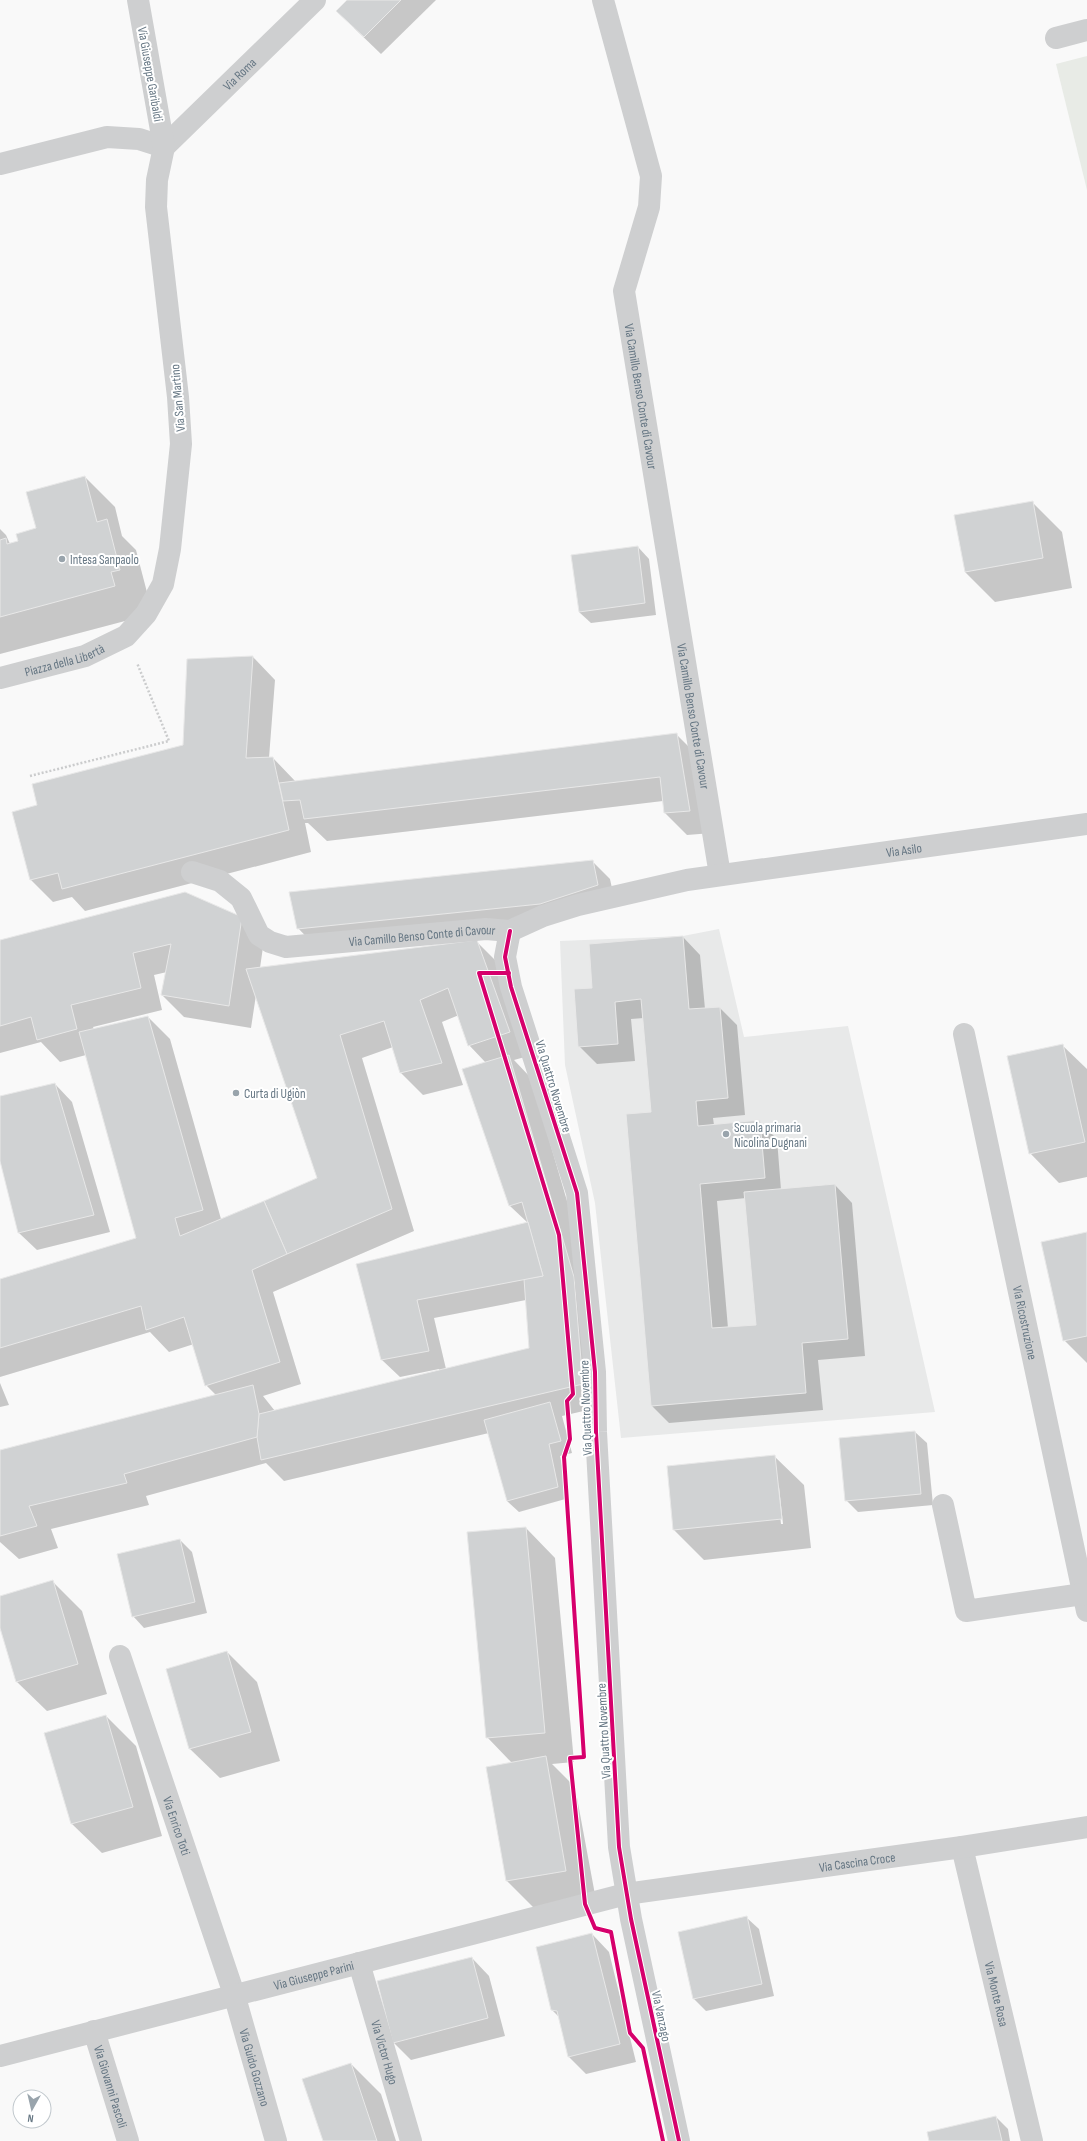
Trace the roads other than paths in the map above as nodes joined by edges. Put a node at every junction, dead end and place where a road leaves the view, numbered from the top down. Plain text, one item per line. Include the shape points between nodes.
1 (138, 0) edge
2 (315, 0) edge
3 (603, 0) edge
4 (1087, 30) edge
5 (1056, 38) dead end
6 (164, 147) junction
7 (0, 164) edge
8 (126, 636) joint
9 (0, 678) edge
10 (1087, 824) edge
11 (192, 872) dead end
12 (720, 875) junction
13 (510, 931) junction
14 (964, 1034) dead end
15 (943, 1505) dead end
16 (1085, 1603) edge
17 (120, 1656) dead end
18 (1087, 1827) edge
19 (962, 1847) junction
20 (626, 1894) junction
21 (359, 1963) junction
22 (234, 1994) junction
23 (94, 2031) junction
24 (0, 2056) edge
25 (128, 2141) edge
26 (276, 2141) edge
27 (411, 2141) edge
28 (679, 2141) edge
29 (1032, 2141) edge

1 - 6 street, Via Giuseppe Garibaldi
2 - 6 street, Via Roma
3 - 12 street, Via Camillo Benso Conte di Cavour via 650,176 649,207 624,291
4 - 5 street
6 - 7 street via 139,139 107,137
6 - 8 street, Via San Martino via 157,180 156,207 181,444 164,582 146,614
8 - 9 street, Piazza della Libertà via 85,656
10 - 12 street, Via Asilo
11 - 13 street, Via Camillo Benso Conte di Cavour via 220,881 231,889 241,898 259,935 286,947 486,929
12 - 13 street, Via Camillo Benso Conte di Cavour via 578,905 543,916
13 - 20 street, Via Quattro Novembre via 505,957 511,987 577,1193 595,1372 596,1432 619,1847
14 - 16 street, Via Ricostruzione
15 - 16 street via 966,1611
17 - 22 street, Via Enrico Toti
18 - 19 street, Via Cascina Croce
19 - 20 street, Via Cascina Croce
19 - 29 street, Via Monte Rosa
20 - 21 street, Via Giuseppe Parini
20 - 28 street, Via Vanzago
21 - 22 street, Via Giuseppe Parini
21 - 27 street, Via Victor Hugo
22 - 23 street, Via Giuseppe Parini
22 - 26 street, Via Guido Gozzano
23 - 24 street, Via Giuseppe Parini
23 - 25 street, Via Giovanni Pascoli

